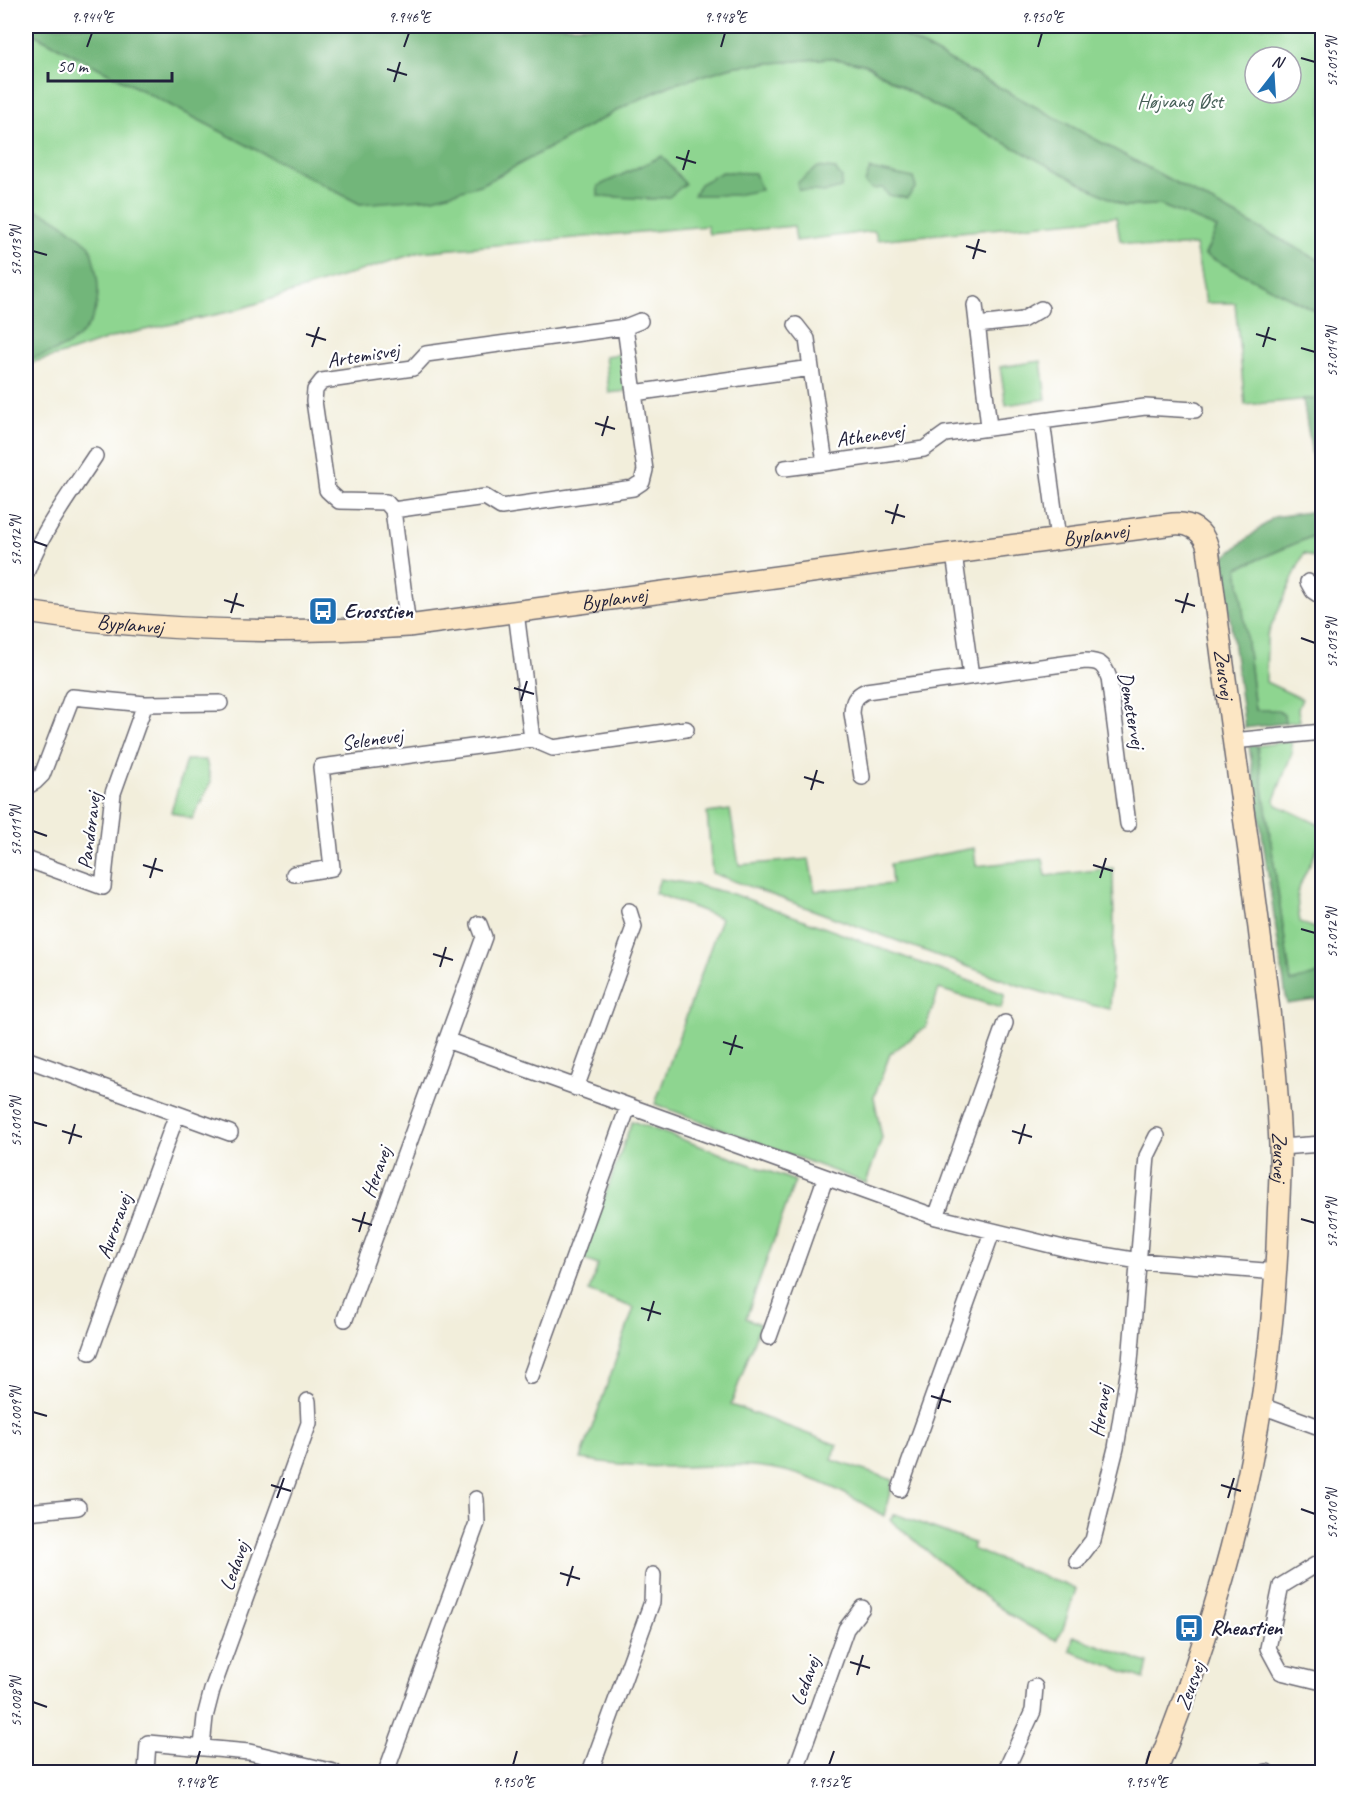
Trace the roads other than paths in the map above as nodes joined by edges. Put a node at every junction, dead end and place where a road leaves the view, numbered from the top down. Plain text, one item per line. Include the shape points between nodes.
1 (975, 305) dead end
2 (1041, 309) dead end
3 (796, 325) dead end
4 (977, 326) junction
5 (811, 368) junction
6 (634, 393) junction
7 (1196, 410) dead end
8 (1042, 421) junction
9 (989, 427) junction
10 (95, 456) dead end
11 (825, 463) junction
12 (785, 468) dead end
13 (393, 510) junction
14 (1198, 531) joint
15 (1058, 539) junction
16 (954, 554) junction
17 (26, 573) edge
18 (1308, 582) dead end
19 (1323, 597) edge
20 (26, 612) edge
21 (516, 612) junction
22 (408, 626) junction
23 (971, 676) junction
24 (220, 703) dead end
25 (145, 704) junction
26 (686, 729) dead end
27 (1323, 732) edge
28 (532, 739) junction
29 (1233, 741) junction
30 (862, 777) dead end
31 (26, 787) edge
32 (1128, 824) dead end
33 (26, 859) edge
34 (294, 874) dead end
35 (629, 911) dead end
36 (479, 924) dead end
37 (1005, 1023) dead end
38 (446, 1040) junction
39 (26, 1059) edge
40 (576, 1088) junction
41 (628, 1107) junction
42 (177, 1114) junction
43 (230, 1133) dead end
44 (1157, 1136) dead end
45 (1323, 1144) edge
46 (1280, 1147) junction
47 (825, 1179) junction
48 (936, 1216) junction
49 (992, 1232) junction
50 (1139, 1261) junction
51 (1277, 1272) junction
52 (345, 1318) dead end
53 (769, 1337) dead end
54 (90, 1352) dead end
55 (531, 1376) dead end
56 (308, 1401) dead end
57 (1262, 1406) junction
58 (1323, 1428) edge
59 (900, 1489) dead end
60 (476, 1499) dead end
61 (78, 1507) dead end
62 (26, 1512) edge
63 (1077, 1560) dead end
64 (1323, 1561) edge
65 (653, 1575) dead end
66 (862, 1608) dead end
67 (1323, 1682) edge
68 (1035, 1687) dead end
69 (202, 1746) junction
70 (146, 1773) edge
71 (334, 1773) edge
72 (386, 1773) edge
73 (590, 1773) edge
74 (795, 1773) edge
75 (1005, 1773) edge
76 (1156, 1773) edge

1 - 4 street
2 - 4 street via 1022,320
3 - 5 street, Athenevej via 807,339
4 - 9 street
5 - 6 street
5 - 11 street, Athenevej
6 - 13 street, Artemisvej via 645,470 642,482 633,488 501,507 485,497
6 - 13 street, Artemisvej via 633,324 426,354 413,368 322,381 315,390 314,401 327,490 339,501 376,500 386,502
7 - 8 street, Athenevej via 1145,407
8 - 9 street, Athenevej
8 - 15 street
9 - 11 street, Athenevej via 945,434 924,449
10 - 17 street via 45,532
11 - 12 street, Athenevej
13 - 22 street
14 - 15 street, Byplanvej via 1180,523
14 - 29 street, Zeusvej via 1208,548
15 - 16 street, Byplanvej
16 - 21 street, Byplanvej
16 - 23 street
18 - 19 street
20 - 22 street, Byplanvej via 175,630 314,632
21 - 22 street, Byplanvej
21 - 28 street
23 - 30 street, Demetervej via 857,695 852,713
23 - 32 street, Demetervej via 1085,661 1097,661 1105,667
24 - 25 street
25 - 31 street via 72,697 42,775
25 - 33 street, Pandoravej via 113,793 103,887
26 - 28 street, Selenevej via 554,748
27 - 29 street
28 - 34 street, Selenevej via 321,767 332,868
29 - 46 street, Zeusvej via 1266,986
35 - 40 street via 634,927
36 - 38 street, Heravej via 484,938
37 - 48 street
38 - 40 street
38 - 52 street, Heravej
39 - 42 street
40 - 41 street
41 - 47 street
41 - 55 street
42 - 43 street
42 - 54 street, Auroravej
44 - 50 street, Heravej via 1147,1156
45 - 46 street
46 - 51 street, Zeusvej
47 - 48 street
47 - 53 street
48 - 49 street
49 - 50 street
49 - 59 street
50 - 51 street
50 - 63 street, Heravej via 1130,1362 1116,1448 1093,1540
51 - 57 street, Zeusvej
56 - 69 street, Ledavej via 309,1423 212,1690 204,1717
57 - 58 street
57 - 76 street, Zeusvej via 1250,1476 1206,1641
60 - 72 street via 477,1523
61 - 62 street
64 - 67 street via 1281,1586 1268,1648 1281,1671
65 - 73 street via 652,1602
66 - 74 street, Ledavej via 846,1629
68 - 75 street via 1034,1711
69 - 70 street via 148,1743
69 - 71 street via 249,1752

